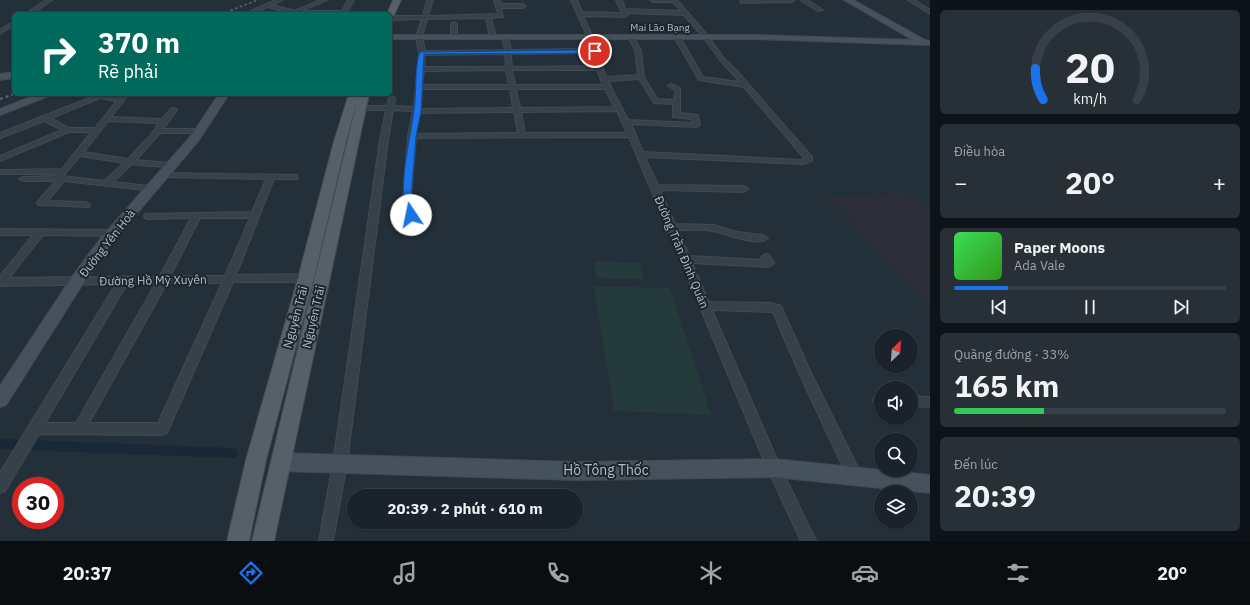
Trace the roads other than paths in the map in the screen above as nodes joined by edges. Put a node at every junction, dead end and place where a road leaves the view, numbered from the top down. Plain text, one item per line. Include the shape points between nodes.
1 (49, 0) edge
2 (280, 0) edge
3 (324, 0) edge
4 (351, 0) edge
5 (389, 0) edge
6 (397, 0) edge
7 (430, 0) edge
8 (574, 0) edge
9 (619, 0) edge
10 (653, 0) edge
11 (674, 0) edge
12 (770, 0) edge
13 (792, 0) edge
14 (803, 0) edge
15 (848, 0) edge
16 (860, 0) edge
17 (911, 0) edge
18 (743, 2) dead end
19 (498, 3) edge
20 (267, 5) junction
21 (523, 6) dead end
22 (820, 10) dead end
23 (31, 12) edge
24 (255, 12) edge
25 (291, 12) edge
26 (296, 12) edge
27 (344, 12) edge
28 (383, 12) edge
29 (392, 12) edge
30 (930, 12) edge
31 (685, 13) junction
32 (580, 14) junction
33 (625, 15) junction
34 (392, 16) edge
35 (488, 16) junction
36 (424, 18) junction
37 (12, 24) edge
38 (454, 24) dead end
39 (0, 32) edge
40 (392, 37) edge
41 (419, 37) junction
42 (454, 37) junction
43 (494, 37) junction
44 (505, 37) junction
45 (589, 37) junction
46 (631, 37) junction
47 (677, 37) junction
48 (706, 37) junction
49 (928, 43) edge
50 (595, 51) junction
51 (508, 52) junction
52 (422, 53) junction
53 (599, 68) junction
54 (420, 69) junction
55 (509, 69) junction
56 (12, 75) edge
57 (0, 77) edge
58 (641, 77) junction
59 (606, 83) junction
60 (745, 84) junction
61 (671, 86) dead end
62 (419, 87) junction
63 (514, 87) junction
64 (29, 96) edge
65 (41, 96) edge
66 (96, 96) edge
67 (100, 96) edge
68 (223, 96) edge
69 (124, 97) edge
70 (360, 99) edge
71 (677, 102) junction
72 (391, 103) junction
73 (0, 107) edge
74 (619, 109) junction
75 (173, 110) dead end
76 (418, 110) junction
77 (518, 110) junction
78 (0, 112) edge
79 (45, 118) junction
80 (105, 119) junction
81 (164, 121) junction
82 (626, 122) junction
83 (68, 130) junction
84 (97, 130) junction
85 (158, 131) junction
86 (201, 131) junction
87 (632, 135) junction
88 (0, 136) edge
89 (412, 136) junction
90 (522, 136) junction
91 (78, 153) junction
92 (639, 154) junction
93 (0, 160) edge
94 (130, 161) junction
95 (167, 170) junction
96 (0, 172) edge
97 (61, 176) junction
98 (271, 177) junction
99 (294, 177) dead end
100 (23, 179) dead end
101 (106, 184) junction
102 (655, 187) junction
103 (744, 189) dead end
104 (150, 190) junction
105 (86, 205) dead end
106 (148, 216) dead end
107 (197, 216) junction
108 (255, 216) junction
109 (671, 227) junction
110 (416, 231) dead end
111 (0, 232) edge
112 (40, 233) junction
113 (113, 233) junction
114 (763, 238) dead end
115 (766, 257) dead end
116 (685, 259) junction
117 (306, 278) junction
118 (164, 279) junction
119 (229, 279) junction
120 (124, 280) junction
121 (77, 281) junction
122 (2, 284) edge
123 (704, 306) junction
124 (0, 400) edge
125 (918, 401) edge
126 (930, 402) edge
127 (35, 428) junction
128 (79, 429) junction
129 (256, 460) junction
130 (281, 462) junction
131 (340, 463) junction
132 (774, 468) junction
133 (854, 475) junction
134 (930, 484) edge
135 (0, 486) edge
136 (238, 541) edge
137 (263, 541) edge
138 (326, 541) edge
139 (809, 541) edge

1 - 23 street
2 - 20 street
3 - 26 street
4 - 27 street
5 - 28 main road
6 - 29 main road
7 - 36 street
8 - 32 street, Đường Trần Đình Quán
9 - 33 street
10 - 11 street
11 - 31 street
12 - 13 street
12 - 18 street
14 - 22 street
15 - 49 street
16 - 49 street
17 - 30 street
19 - 21 street
19 - 35 street via 501,16
20 - 24 street
20 - 25 street
31 - 33 street
31 - 48 street
32 - 33 street
32 - 45 street, Đường Trần Đình Quán
34 - 36 street
35 - 36 street
35 - 43 street
36 - 41 street
37 - 39 street
38 - 42 street
40 - 41 street, Mai Lão Bạng
41 - 42 street, Mai Lão Bạng
41 - 52 street
42 - 43 street, Mai Lão Bạng
43 - 44 street, Mai Lão Bạng
44 - 45 street, Mai Lão Bạng
44 - 51 street
45 - 46 street, Mai Lão Bạng
45 - 50 street, Đường Trần Đình Quán
46 - 47 street, Mai Lão Bạng
46 - 58 street via 638,50
47 - 48 street, Mai Lão Bạng
47 - 60 street via 702,80
48 - 49 street, Mai Lão Bạng
48 - 60 street
50 - 51 street
50 - 53 street, Đường Trần Đình Quán
51 - 52 street
51 - 55 street
52 - 54 street
53 - 55 street
53 - 59 street, Đường Trần Đình Quán
54 - 55 street
54 - 62 street
55 - 63 street
56 - 57 street
58 - 59 street
58 - 71 street via 656,102
59 - 63 street
59 - 74 street, Đường Trần Đình Quán
60 - 92 street via 808,157 808,161
61 - 71 street via 678,89
62 - 63 street
62 - 76 street
63 - 77 street
64 - 73 street
65 - 78 street
66 - 79 street
67 - 69 street
68 - 86 street, Đường Yên Hoà
69 - 80 street
70 - 72 street
70 - 117 main road, Nguyễn Trãi via 340,141
70 - 130 main road, Nguyên Trãi
71 - 82 street via 676,116 695,117 696,125
72 - 76 street
72 - 131 street
74 - 77 street
74 - 82 street, Đường Trần Đình Quán
75 - 81 street
76 - 77 street
76 - 89 street
77 - 90 street
79 - 83 street
79 - 88 street
80 - 81 street
80 - 84 street
81 - 85 street
82 - 87 street, Đường Trần Đình Quán
83 - 84 street
83 - 93 street
84 - 91 street
85 - 86 street
85 - 94 street
86 - 95 street, Đường Yên Hoà
87 - 90 street
87 - 92 street, Đường Trần Đình Quán
89 - 90 street
89 - 110 street via 407,200
91 - 94 street
91 - 97 street
92 - 102 street, Đường Trần Đình Quán
94 - 95 street
94 - 101 street
95 - 98 street
95 - 104 street, Đường Yên Hoà
96 - 97 street
97 - 100 street
97 - 101 street
97 - 105 street via 41,203
98 - 99 street
98 - 108 street
101 - 104 street
102 - 103 street
102 - 109 street, Đường Trần Đình Quán
104 - 113 street, Đường Yên Hoà
106 - 107 street
107 - 108 street
107 - 118 street
108 - 119 street
109 - 114 street via 714,228 736,235
109 - 116 street, Đường Trần Đình Quán
111 - 112 street
112 - 113 street
112 - 122 street
113 - 121 street, Đường Yên Hoà
115 - 116 street via 769,263 767,264
116 - 123 street, Đường Trần Đình Quán
117 - 119 street, Đường Hồ Mỹ Xuyên
117 - 129 main road, Nguyễn Trãi
118 - 119 street, Đường Hồ Mỹ Xuyên
118 - 120 street, Đường Hồ Mỹ Xuyên
118 - 128 street
119 - 128 street via 162,429
120 - 121 street, Đường Hồ Mỹ Xuyên
120 - 127 street
121 - 122 street, Đường Hồ Mỹ Xuyên
121 - 124 street, Đường Yên Hoà
123 - 132 street, Đường Trần Đình Quán
123 - 133 street via 772,307 779,310 805,373
125 - 126 street
127 - 128 street
127 - 135 street
129 - 130 main road
129 - 136 main road, Nguyễn Trãi
130 - 131 street, Hồ Tông Thốc
130 - 137 main road, Nguyên Trãi
131 - 132 street, Hồ Tông Thốc via 577,471
131 - 138 street
132 - 133 street, Hồ Tông Thốc
132 - 139 street, Đường Trần Đình Quán
133 - 134 street, Hồ Tông Thốc

